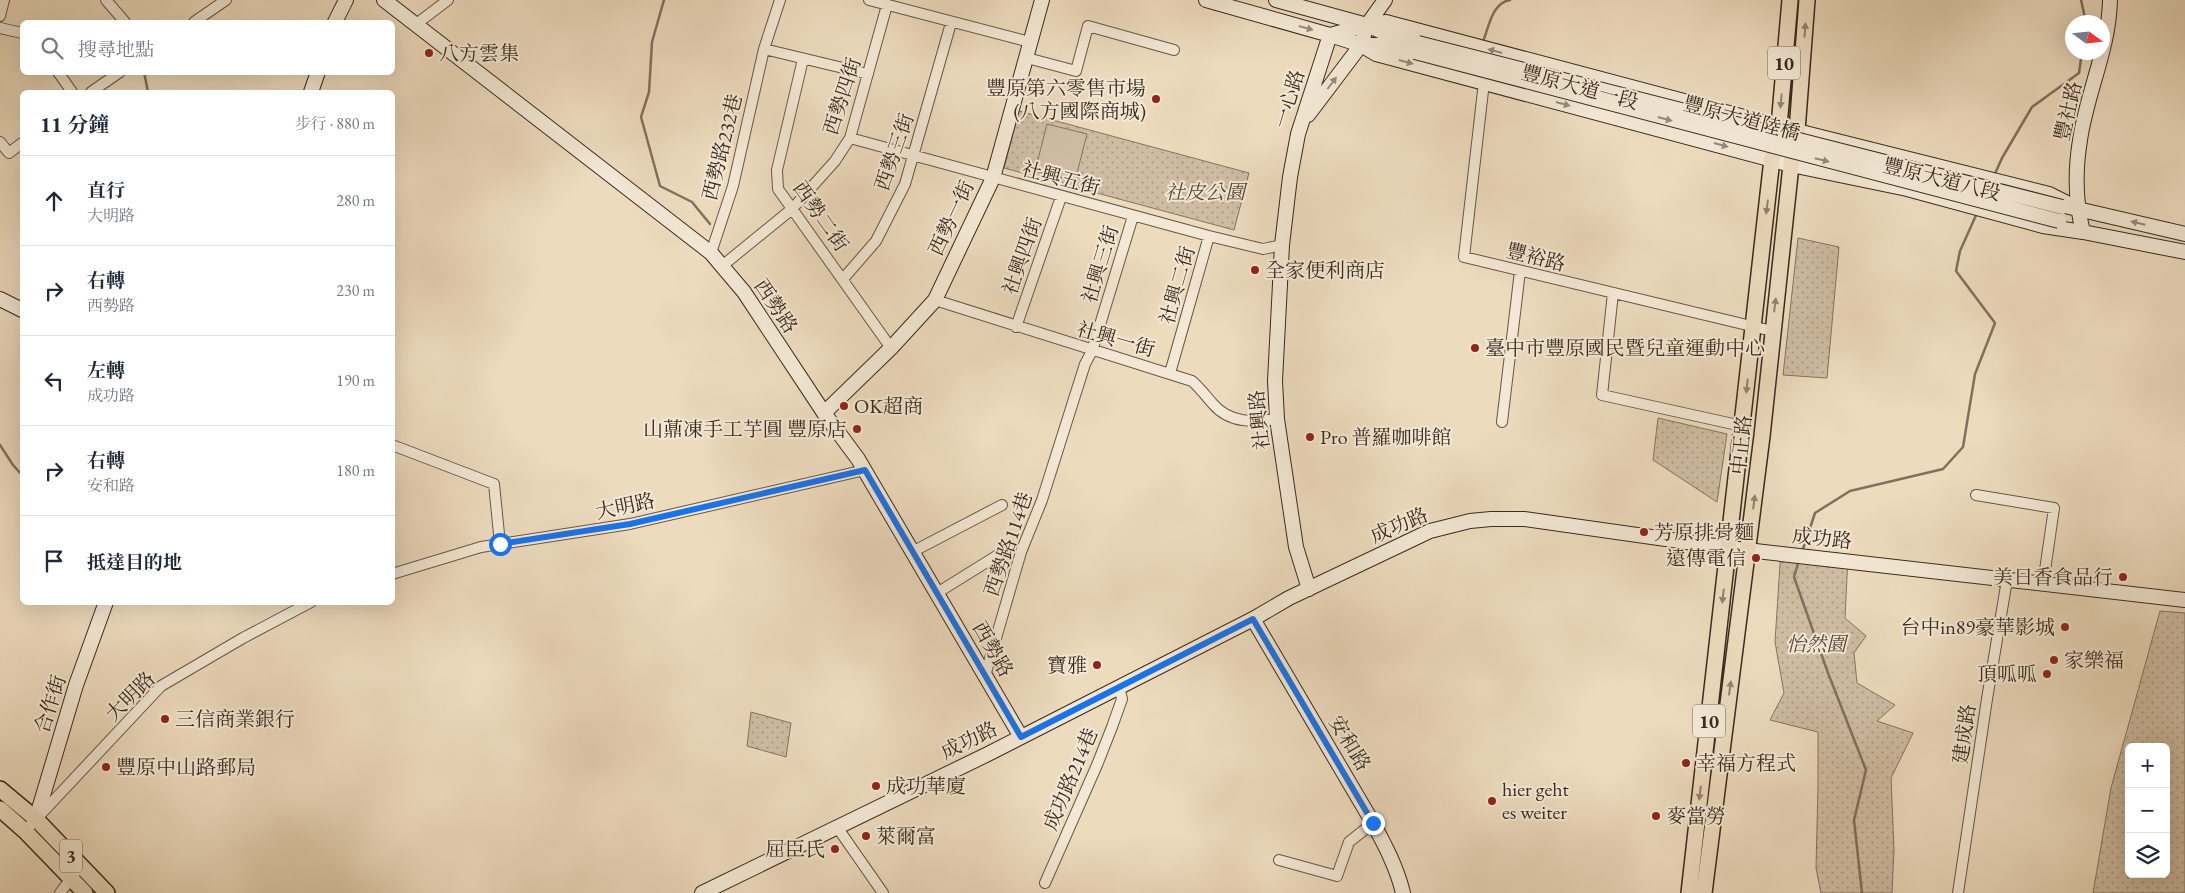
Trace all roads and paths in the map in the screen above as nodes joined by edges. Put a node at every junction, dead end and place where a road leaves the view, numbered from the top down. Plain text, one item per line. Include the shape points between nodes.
1 (4, 0) edge
2 (106, 0) edge
3 (226, 0) edge
4 (346, 0) edge
5 (384, 0) edge
6 (448, 0) edge
7 (780, 0) edge
8 (869, 0) edge
9 (1042, 0) edge
10 (1206, 0) edge
11 (1276, 0) edge
12 (1385, 0) edge
13 (1790, 0) edge
14 (1807, 0) edge
15 (2110, 0) edge
16 (887, 5) junction
17 (0, 16) edge
18 (123, 20) edge
19 (197, 20) edge
20 (336, 20) edge
21 (951, 23) junction
22 (415, 25) junction
23 (1367, 25) junction
24 (0, 28) edge
25 (20, 33) edge
26 (1330, 35) junction
27 (1030, 42) junction
28 (1361, 45) junction
29 (1416, 48) junction
30 (764, 49) junction
31 (1174, 50) dead end
32 (1027, 58) junction
33 (803, 59) junction
34 (868, 74) junction
35 (60, 75) edge
36 (116, 75) edge
37 (317, 75) edge
38 (1484, 82) junction
39 (71, 90) edge
40 (95, 90) edge
41 (312, 90) edge
42 (1302, 122) junction
43 (1779, 126) junction
44 (1797, 131) junction
45 (850, 138) junction
46 (0, 142) edge
47 (20, 145) edge
48 (915, 157) junction
49 (1772, 159) junction
50 (1791, 165) junction
51 (993, 178) junction
52 (1061, 197) junction
53 (2062, 207) joint
54 (2077, 208) junction
55 (792, 209) junction
56 (1133, 216) junction
57 (2059, 221) joint
58 (2083, 232) junction
59 (2185, 234) edge
60 (1209, 236) junction
61 (1282, 245) junction
62 (2185, 252) edge
63 (710, 253) junction
64 (722, 266) junction
65 (1520, 271) junction
66 (843, 279) junction
67 (1613, 293) junction
68 (0, 300) edge
69 (935, 300) junction
70 (20, 309) edge
71 (1016, 327) junction
72 (1753, 327) junction
73 (1772, 330) junction
74 (891, 348) junction
75 (1092, 351) junction
76 (1170, 373) junction
77 (824, 413) junction
78 (1277, 419) junction
79 (1502, 422) dead end
80 (1067, 424) joint
81 (1742, 426) junction
82 (395, 446) edge
83 (865, 470) junction
84 (1976, 495) dead end
85 (1002, 505) dead end
86 (500, 544) junction
87 (1729, 548) junction
88 (1748, 550) junction
89 (912, 552) junction
90 (998, 555) dead end
91 (395, 573) edge
92 (2007, 580) junction
93 (2043, 584) junction
94 (1309, 589) junction
95 (937, 594) junction
96 (2185, 600) edge
97 (105, 605) edge
98 (305, 605) edge
99 (1253, 619) junction
100 (985, 676) junction
101 (1119, 687) junction
102 (1021, 737) junction
103 (0, 789) edge
104 (0, 809) edge
105 (36, 819) junction
106 (1373, 823) junction
107 (837, 827) junction
108 (25, 831) junction
109 (1280, 860) dead end
110 (76, 872) junction
111 (1045, 883) dead end
112 (60, 893) edge
113 (85, 893) edge
114 (107, 893) edge
115 (702, 893) edge
116 (883, 893) edge
117 (1403, 893) edge
118 (1689, 893) edge
119 (1704, 893) edge
120 (1958, 893) edge

1 - 17 street
2 - 18 street
3 - 19 street
4 - 20 street
5 - 22 street, 西勢路
6 - 22 street
7 - 30 street, 西勢路232巷
8 - 16 street
9 - 27 street, 西勢一街
10 -> 26 street, 豐原大道一段
11 - 23 street, 豐原大道一段
12 - 23 street
13 -> 43 main road, 中正路 / 10
44 -> 14 main road, 中正路 / 10
15 - 54 street, 豐社路 via 2106,41 2080,138
16 - 21 street
16 - 34 street, 西勢四街
21 - 27 street
21 - 48 street, 西勢三街
22 - 63 street, 西勢路
23 - 26 street
23 - 28 street
23 - 29 street, 豐原大道一段
43 -> 23 street, 豐原大道一段 via 1386,22
24 - 25 street
26 - 28 street, 豐原大道一段
26 - 42 street, 一心路
27 - 32 street, 西勢一街
28 - 29 street, 豐原大道一段
28 -> 38 street, 豐原大道一段 via 1376,54
42 -> 28 street
29 - 53 street, 豐原大道陸橋, bridge
29 -> 57 street, 豐原大道陸橋, bridge
30 - 33 street
30 - 63 street, 西勢路232巷 via 733,186
31 - 32 street via 1088,26 1076,71
32 - 51 street, 西勢一街
33 - 34 street
33 - 55 street, 西勢二街 via 777,170 778,188
34 - 45 street, 西勢四街
35 - 39 street
36 - 40 street
37 - 41 street
38 -> 49 street, 豐原大道一段
38 - 65 street, 豐裕路 via 1464,257
42 - 61 street, 一心路 via 1290,177
43 - 44 street, 豐原大道一段
43 - 49 main road, 中正路 / 10
44 - 50 main road, 中正路 / 10
44 - 54 street, 豐原大道八段 via 2048,194
45 - 48 street, 社興五街
45 - 55 street, 西勢四街 via 835,161
46 - 47 street via 9,153
48 - 51 street, 社興五街
48 - 66 street, 西勢三街 via 876,241
49 - 50 street, 豐原大道一段
49 -> 72 main road, 中正路 / 10
50 - 58 street, 豐原大道八段 via 1907,189 2043,226
73 -> 50 main road, 中正路 / 10
51 - 52 street, 社興五街
51 - 69 street, 西勢一街
52 - 56 street, 社興五街
52 - 71 street, 社興四街
53 - 54 street, 豐原大道八段
54 - 58 street, 豐社路
59 -> 54 street, 豐原大道八段
55 - 64 street, 西勢四街
55 - 66 street, 西勢二街
56 - 60 street, 社興五街
56 - 75 street, 社興三街
57 - 58 street, 豐原大道八段
58 - 62 street, 豐原大道八段
60 - 61 street, 社興五街 via 1263,249
60 - 76 street, 社興二街
61 - 78 street, 社興路 via 1275,381
63 - 64 street, 西勢路
64 - 77 street, 西勢路 via 744,292
65 - 67 street, 豐裕路
65 - 79 street
66 - 74 street, 西勢二街
67 - 72 street, 豐裕路
67 - 81 street via 1602,395
68 - 70 street
69 - 71 street, 社興一街
69 - 74 street, 西勢一街
71 - 75 street, 社興一街
72 - 73 street, 豐裕路
72 -> 81 main road, 中正路 / 10
88 -> 73 main road, 中正路 / 10
74 - 77 street, 西勢一街
75 - 76 street, 社興一街
75 - 80 street, 社興三街
76 - 78 street, 社興一街 via 1192,381 1215,406 1236,420 1257,422
77 - 83 street, 西勢路
78 - 94 street, 社興路 via 1296,547
80 - 100 street, 西勢路114巷 via 1021,552
81 - 87 main road, 中正路 / 10
82 - 86 street via 494,484
83 - 86 street, 大明路 via 630,524
83 - 89 street, 西勢路
84 - 93 street via 2054,508
85 - 89 street
86 - 91 street, 大明路
87 - 88 street, 成功路
87 - 94 street, 成功路 via 1524,519 1470,521 1430,531
87 -> 118 main road, 中正路 / 10
88 - 92 street, 成功路
119 -> 88 main road, 中正路 / 10
89 - 95 street, 西勢路
90 - 95 street
92 - 93 street, 成功路
92 - 120 street, 建成路
93 - 96 street, 成功路
94 - 99 street, 成功路
95 - 100 street, 西勢路
97 - 105 street, 合作街 via 76,685
98 - 105 street, 大明路 via 161,686
99 - 101 street, 成功路
99 - 106 street, 安和路
100 - 102 street, 西勢路
101 - 102 street, 成功路
101 - 111 street, 成功路214巷 via 1122,699 1106,742
102 - 107 street, 成功路
103 - 105 main road, 3
104 - 108 main road, 3
105 - 108 street, 大明路
105 - 110 main road, 3
106 - 109 street via 1349,842 1337,876
106 - 117 street, 安和路 via 1390,856
107 - 115 street, 成功路
107 - 116 street
108 - 110 main road, 3
110 - 112 street
110 - 113 main road, 3
110 - 114 main road, 3

